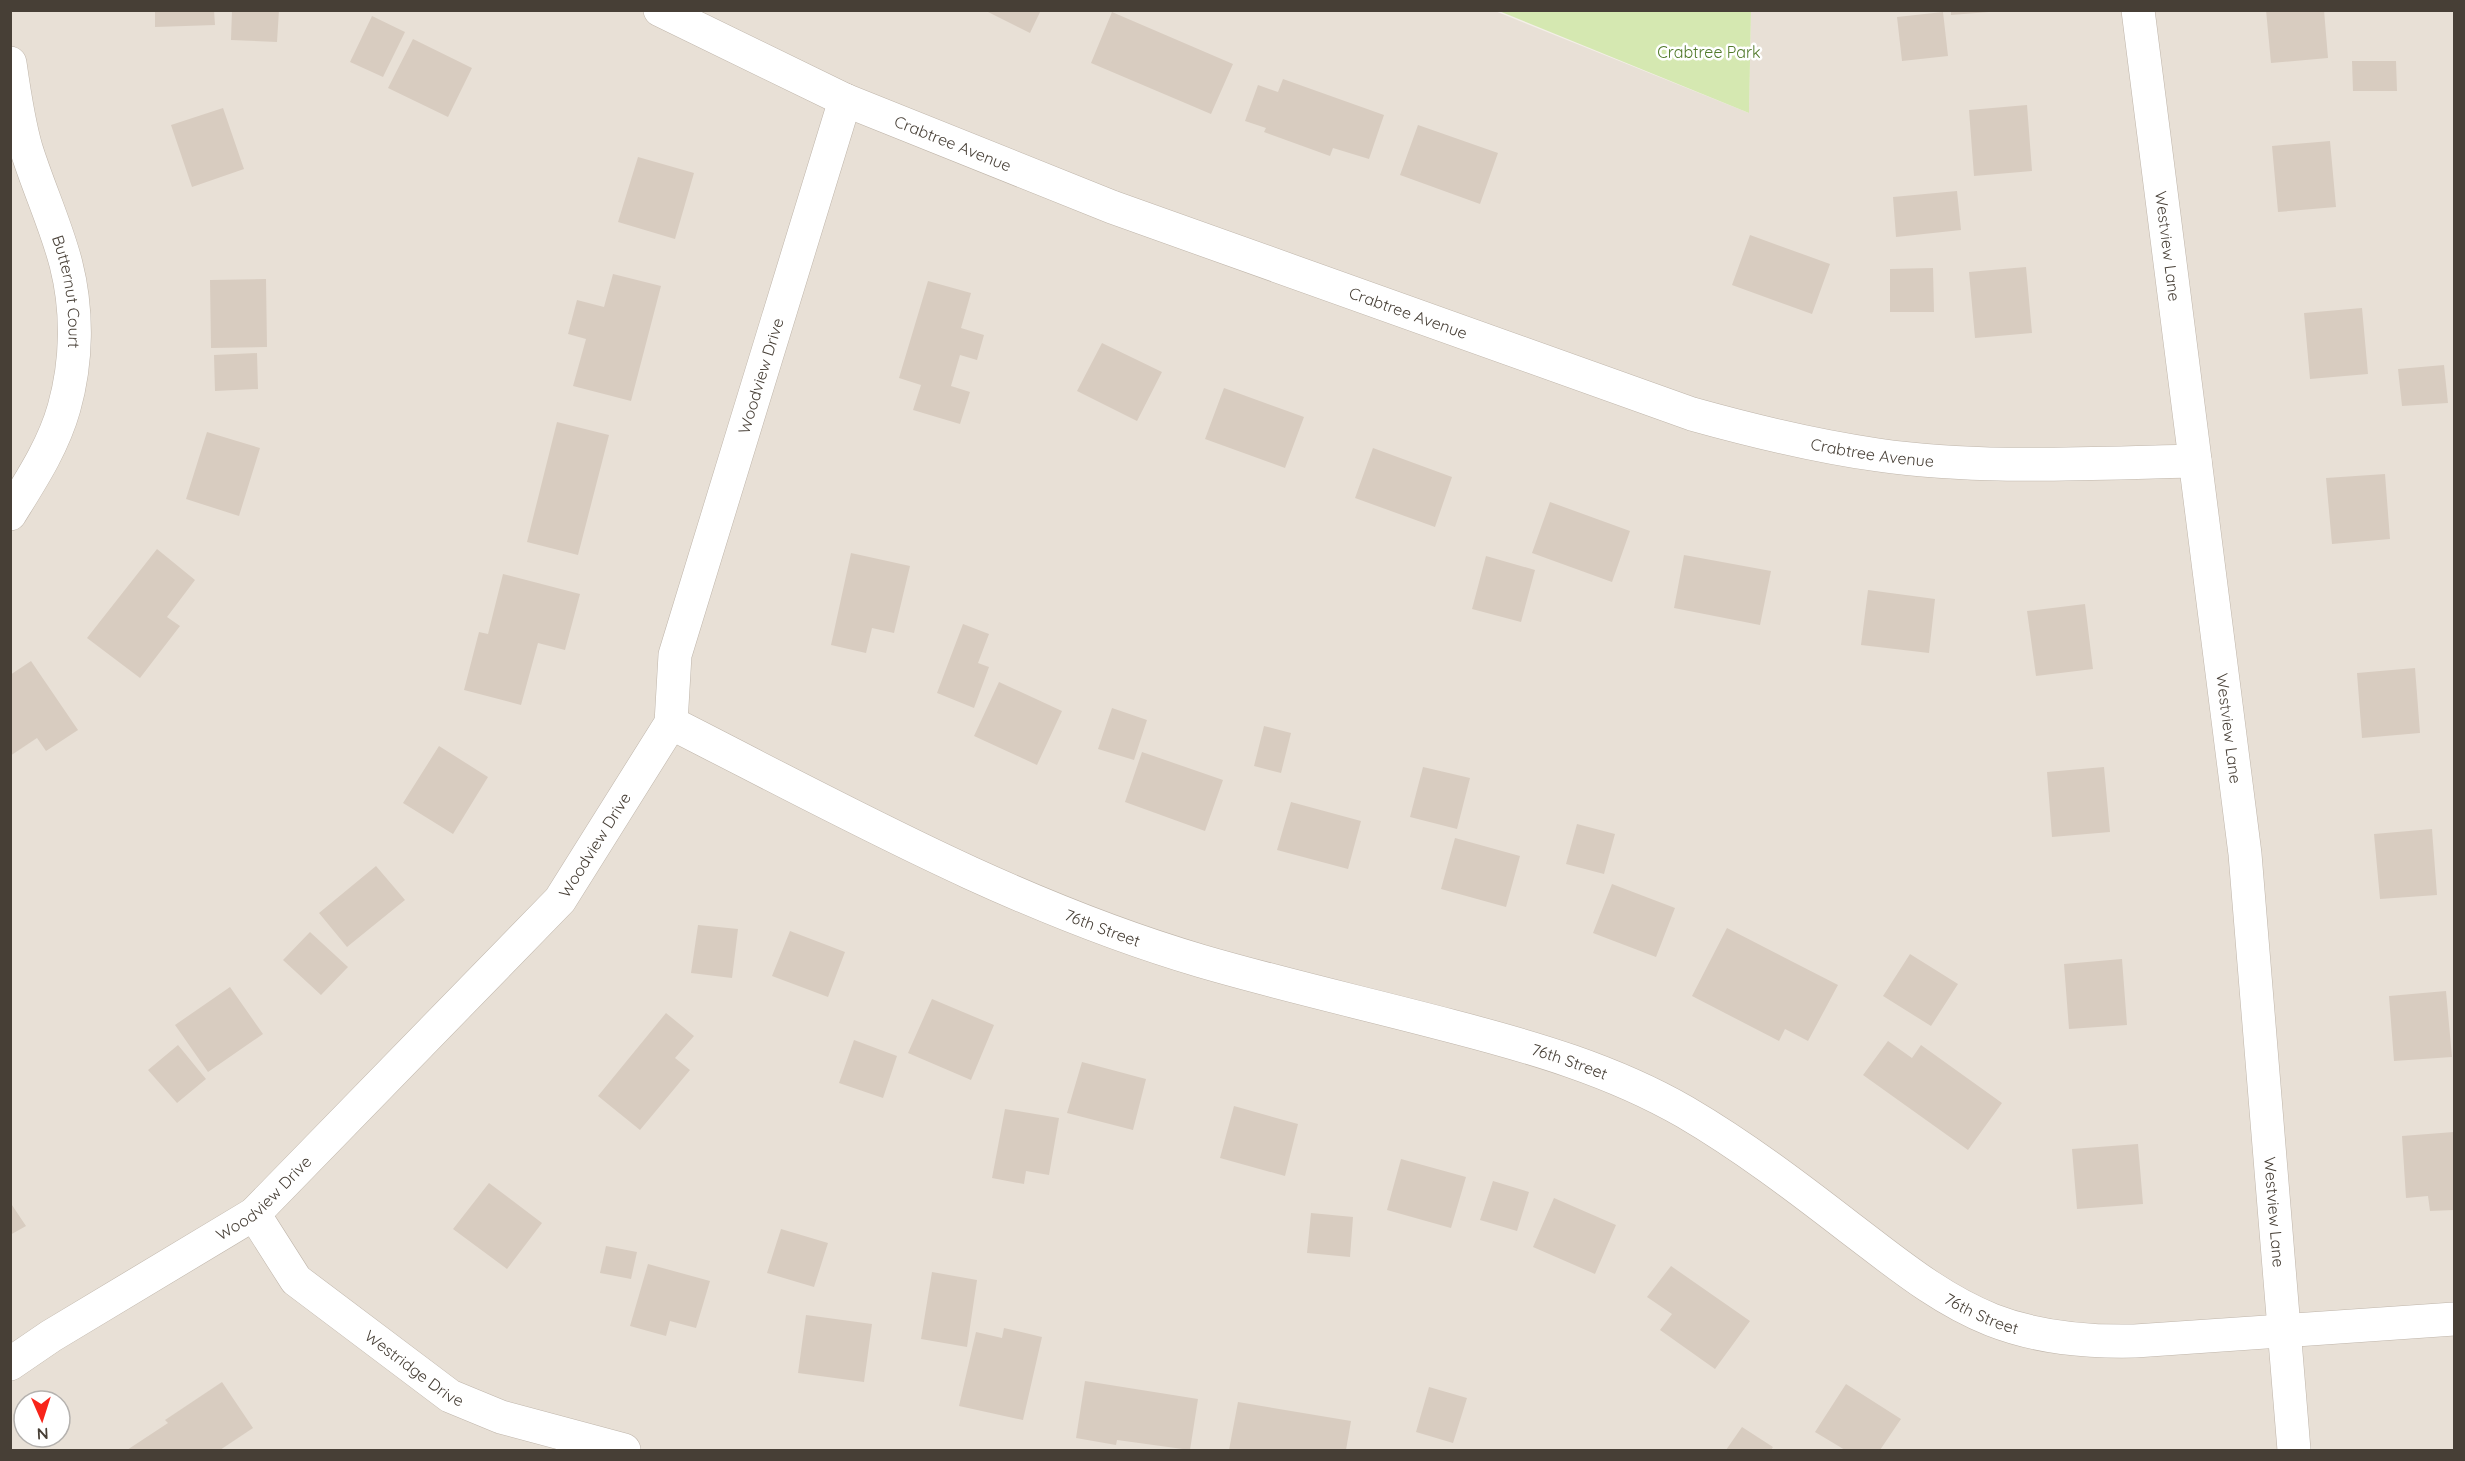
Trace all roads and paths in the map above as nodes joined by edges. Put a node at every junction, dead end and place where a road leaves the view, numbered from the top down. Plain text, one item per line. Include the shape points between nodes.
1 (660, 10) edge
2 (2138, 10) edge
3 (10, 63) edge
4 (845, 100) junction
5 (2195, 461) junction
6 (10, 514) edge
7 (671, 723) junction
8 (254, 1214) junction
9 (2454, 1319) edge
10 (2284, 1330) junction
11 (10, 1364) edge
12 (624, 1450) edge
13 (2294, 1450) edge

1 - 4 street, Crabtree Avenue
2 - 5 street, Westview Lane
3 - 6 street, Butternut Court via 26,147 66,263 75,331 64,409 46,455
4 - 5 street, Crabtree Avenue via 1112,207 1692,414 1779,438 1932,461 2009,465
4 - 7 street, Woodview Drive via 675,655
5 - 10 street, Westview Lane via 2245,854
7 - 8 street, Woodview Drive via 560,900
7 - 10 street, 76th Street via 970,874 1088,924 1201,961 1534,1048 1631,1085 1724,1135 1910,1274 1991,1320 2037,1334 2092,1342
8 - 11 street, Woodview Drive
8 - 12 street, Westridge Drive via 296,1280 450,1396 501,1417
9 - 10 street, 76th Street
10 - 13 street, Westview Lane

